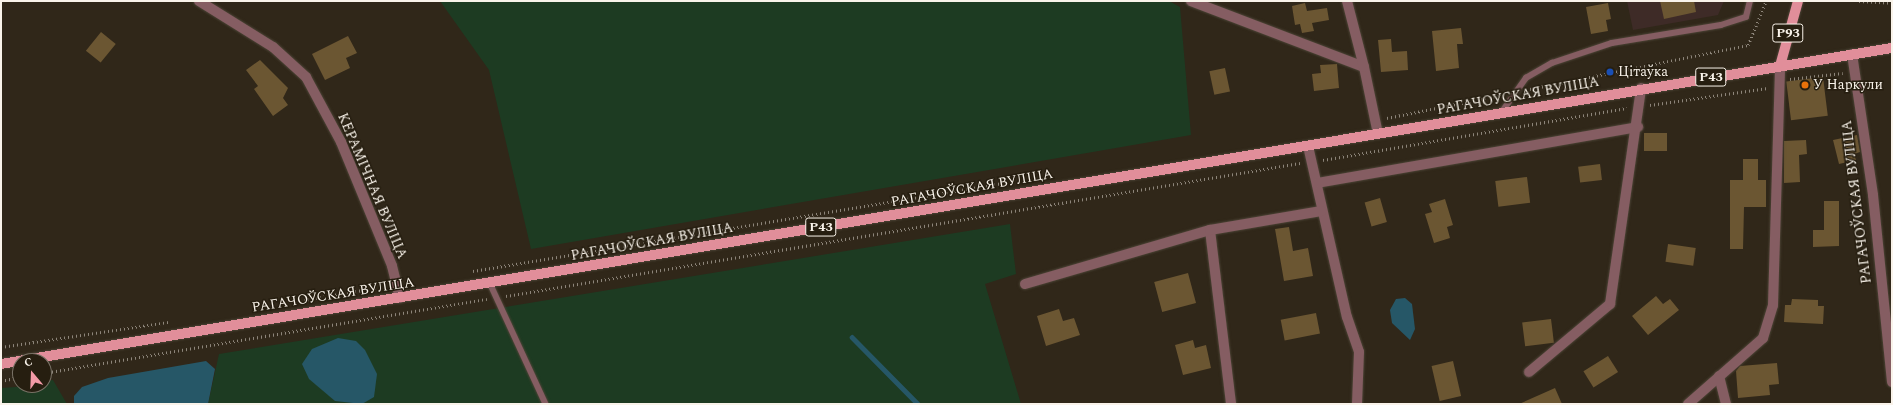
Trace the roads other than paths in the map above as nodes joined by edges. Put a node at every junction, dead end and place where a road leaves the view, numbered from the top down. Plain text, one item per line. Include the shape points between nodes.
1 (199, 1) edge
2 (1191, 1) edge
3 (1347, 1) edge
4 (1750, 1) edge
5 (1798, 1) edge
6 (1892, 48) edge
7 (1852, 54) junction
8 (1780, 66) junction
9 (1364, 67) junction
10 (1641, 88) junction
11 (1501, 113) junction
12 (1638, 127) junction
13 (1378, 134) junction
14 (1308, 146) junction
15 (1318, 183) junction
16 (1321, 211) junction
17 (1210, 230) junction
18 (490, 283) junction
19 (1025, 284) dead end
20 (400, 298) junction
21 (1889, 347) edge
22 (1, 364) edge
23 (1530, 372) dead end
24 (1719, 376) junction
25 (1892, 382) edge
26 (546, 404) edge
27 (1231, 404) edge
28 (1357, 404) edge
29 (1688, 404) edge
30 (1726, 404) edge

1 - 20 street, КЕРАМІЧНАЯ ВУЛІЦА via 273,47 306,77 341,142 397,284
2 - 9 street
3 - 9 street
4 - 11 lane via 1746,17 1721,25 1612,43 1552,63 1526,78
5 - 8 main road, Р93
6 - 7 main road, РАГАЧОЎСКАЯ ВУЛІЦА / Р43
7 - 8 main road, РАГАЧОЎСКАЯ ВУЛІЦА / Р43
7 - 21 street, РАГАЧОЎСКАЯ ВУЛІЦА via 1873,195
8 - 10 main road, РАГАЧОЎСКАЯ ВУЛІЦА / Р43
8 - 24 street via 1777,86 1773,305 1763,338
9 - 13 street
10 - 11 main road, РАГАЧОЎСКАЯ ВУЛІЦА / Р43
10 - 12 street
11 - 13 main road, РАГАЧОЎСКАЯ ВУЛІЦА / Р43
12 - 15 street
12 - 23 street via 1610,304
13 - 14 main road, РАГАЧОЎСКАЯ ВУЛІЦА / Р43
14 - 15 street
14 - 18 main road, РАГАЧОЎСКАЯ ВУЛІЦА / Р43
15 - 16 street
16 - 17 street
16 - 28 street via 1347,317 1359,352
17 - 19 street
17 - 27 street
18 - 20 main road, РАГАЧОЎСКАЯ ВУЛІЦА / Р43
18 - 26 lane
20 - 22 main road, РАГАЧОЎСКАЯ ВУЛІЦА / Р43
21 - 25 street, РАГАЧОЎСКАЯ ВУЛІЦА
24 - 29 street
24 - 30 street

